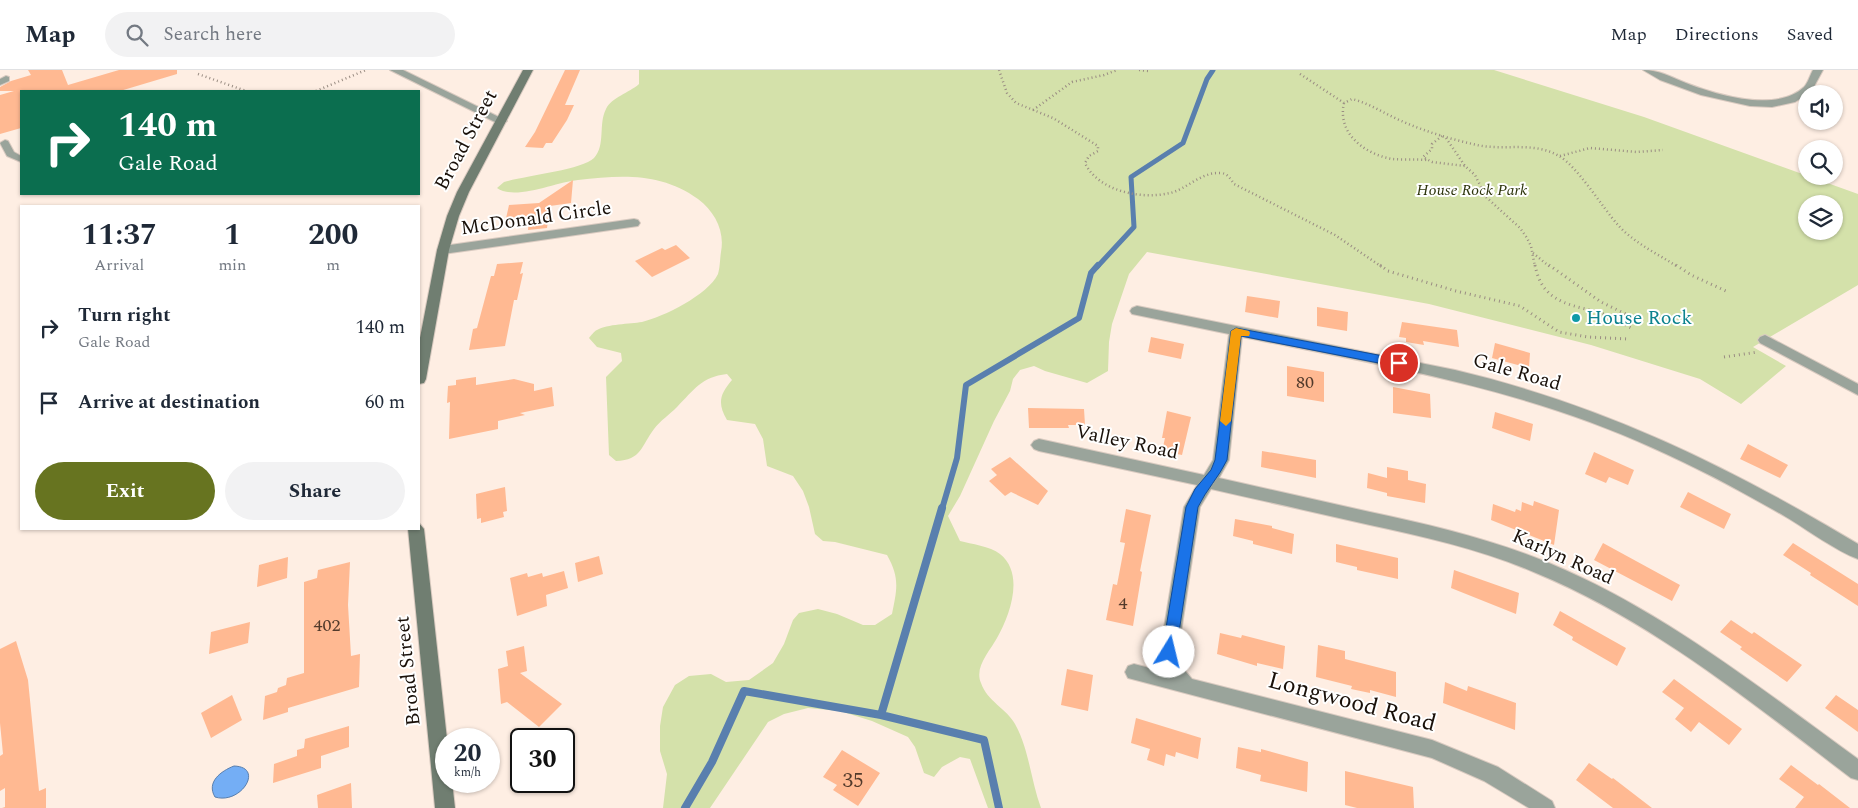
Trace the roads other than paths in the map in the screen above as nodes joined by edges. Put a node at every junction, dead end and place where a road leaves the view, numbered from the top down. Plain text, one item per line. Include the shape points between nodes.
1 (395, 70) edge
2 (528, 70) edge
3 (1648, 70) edge
4 (1818, 70) edge
5 (501, 121) junction
6 (5, 143) dead end
7 (20, 159) edge
8 (634, 223) dead end
9 (443, 250) junction
10 (1137, 311) dead end
11 (1236, 331) junction
12 (1765, 340) dead end
13 (420, 374) edge
14 (1858, 390) edge
15 (1039, 445) dead end
16 (1206, 481) junction
17 (416, 530) edge
18 (1858, 552) edge
19 (1134, 672) dead end
20 (1184, 684) junction
21 (1858, 771) edge
22 (445, 808) edge
23 (1546, 808) edge

1 - 5 street
2 - 5 main road, Broad Street
3 - 4 street via 1701,93 1766,103 1799,96 1808,89
5 - 9 main road, Broad Street via 457,204
6 - 7 lane via 10,154
8 - 9 street, McDonald Circle
9 - 13 main road, Broad Street
10 - 11 street, Gale Road
11 - 16 street via 1221,460 1215,473
11 - 18 street, Gale Road via 1485,382 1578,411 1742,484
12 - 14 street
15 - 16 street, Valley Road
16 - 20 street via 1192,507 1169,652 1173,670
16 - 21 street, Karlyn Road via 1435,533 1521,559 1569,580 1667,635
17 - 22 main road, Broad Street
19 - 20 street, Longwood Road
20 - 23 street, Longwood Road via 1432,748 1496,776

